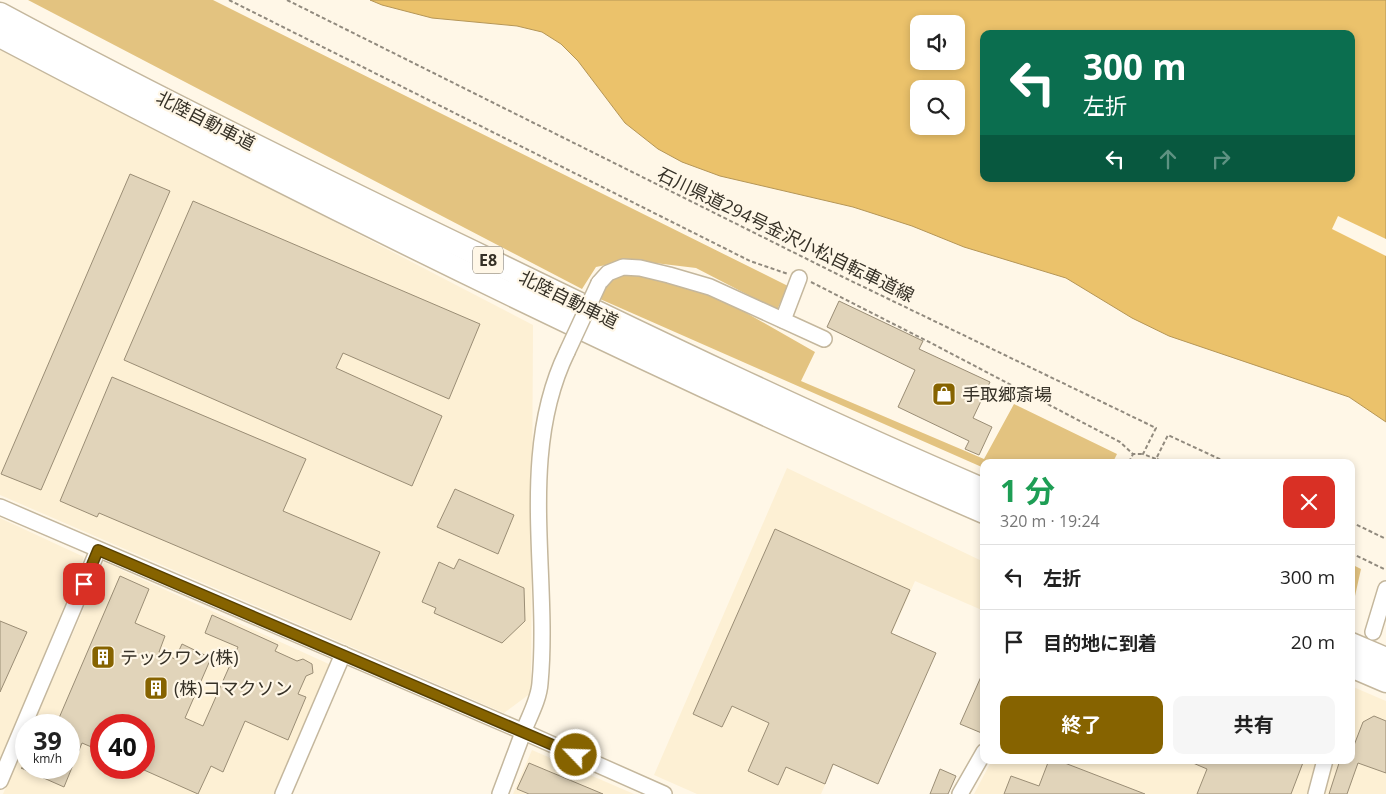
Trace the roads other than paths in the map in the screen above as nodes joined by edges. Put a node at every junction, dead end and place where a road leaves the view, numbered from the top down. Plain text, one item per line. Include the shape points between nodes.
1 (0, 14) edge
2 (0, 36) edge
3 (799, 278) road end
4 (783, 320) junction
5 (824, 339) dead end
6 (980, 488) edge
7 (0, 507) edge
8 (980, 510) edge
9 (98, 550) junction
10 (1386, 589) edge
11 (1373, 632) dead end
12 (1355, 646) edge
13 (343, 654) junction
14 (1386, 659) edge
15 (1355, 668) edge
16 (1386, 681) edge
17 (524, 732) junction
18 (980, 759) edge
19 (1324, 764) edge
20 (0, 781) edge
21 (283, 794) edge
22 (500, 794) edge
23 (664, 794) edge
24 (960, 794) edge
25 (1316, 794) edge

1 - 6 highway, 北陸自動車道 / E8 via 216,126 630,329
2 - 8 highway, 北陸自動車道 / E8 via 188,135 487,284 742,404
3 - 4 street
4 - 5 street
4 - 17 street, bridge via 710,286 640,268 623,267 608,273 600,283 560,367 548,402 539,488 542,586 540,685
7 - 9 street
9 - 13 street
9 - 20 street
10 - 11 street
12 - 14 highway
13 - 17 street
13 - 21 street
15 - 16 highway
17 - 22 street
17 - 23 street
18 - 24 street
19 - 25 street

